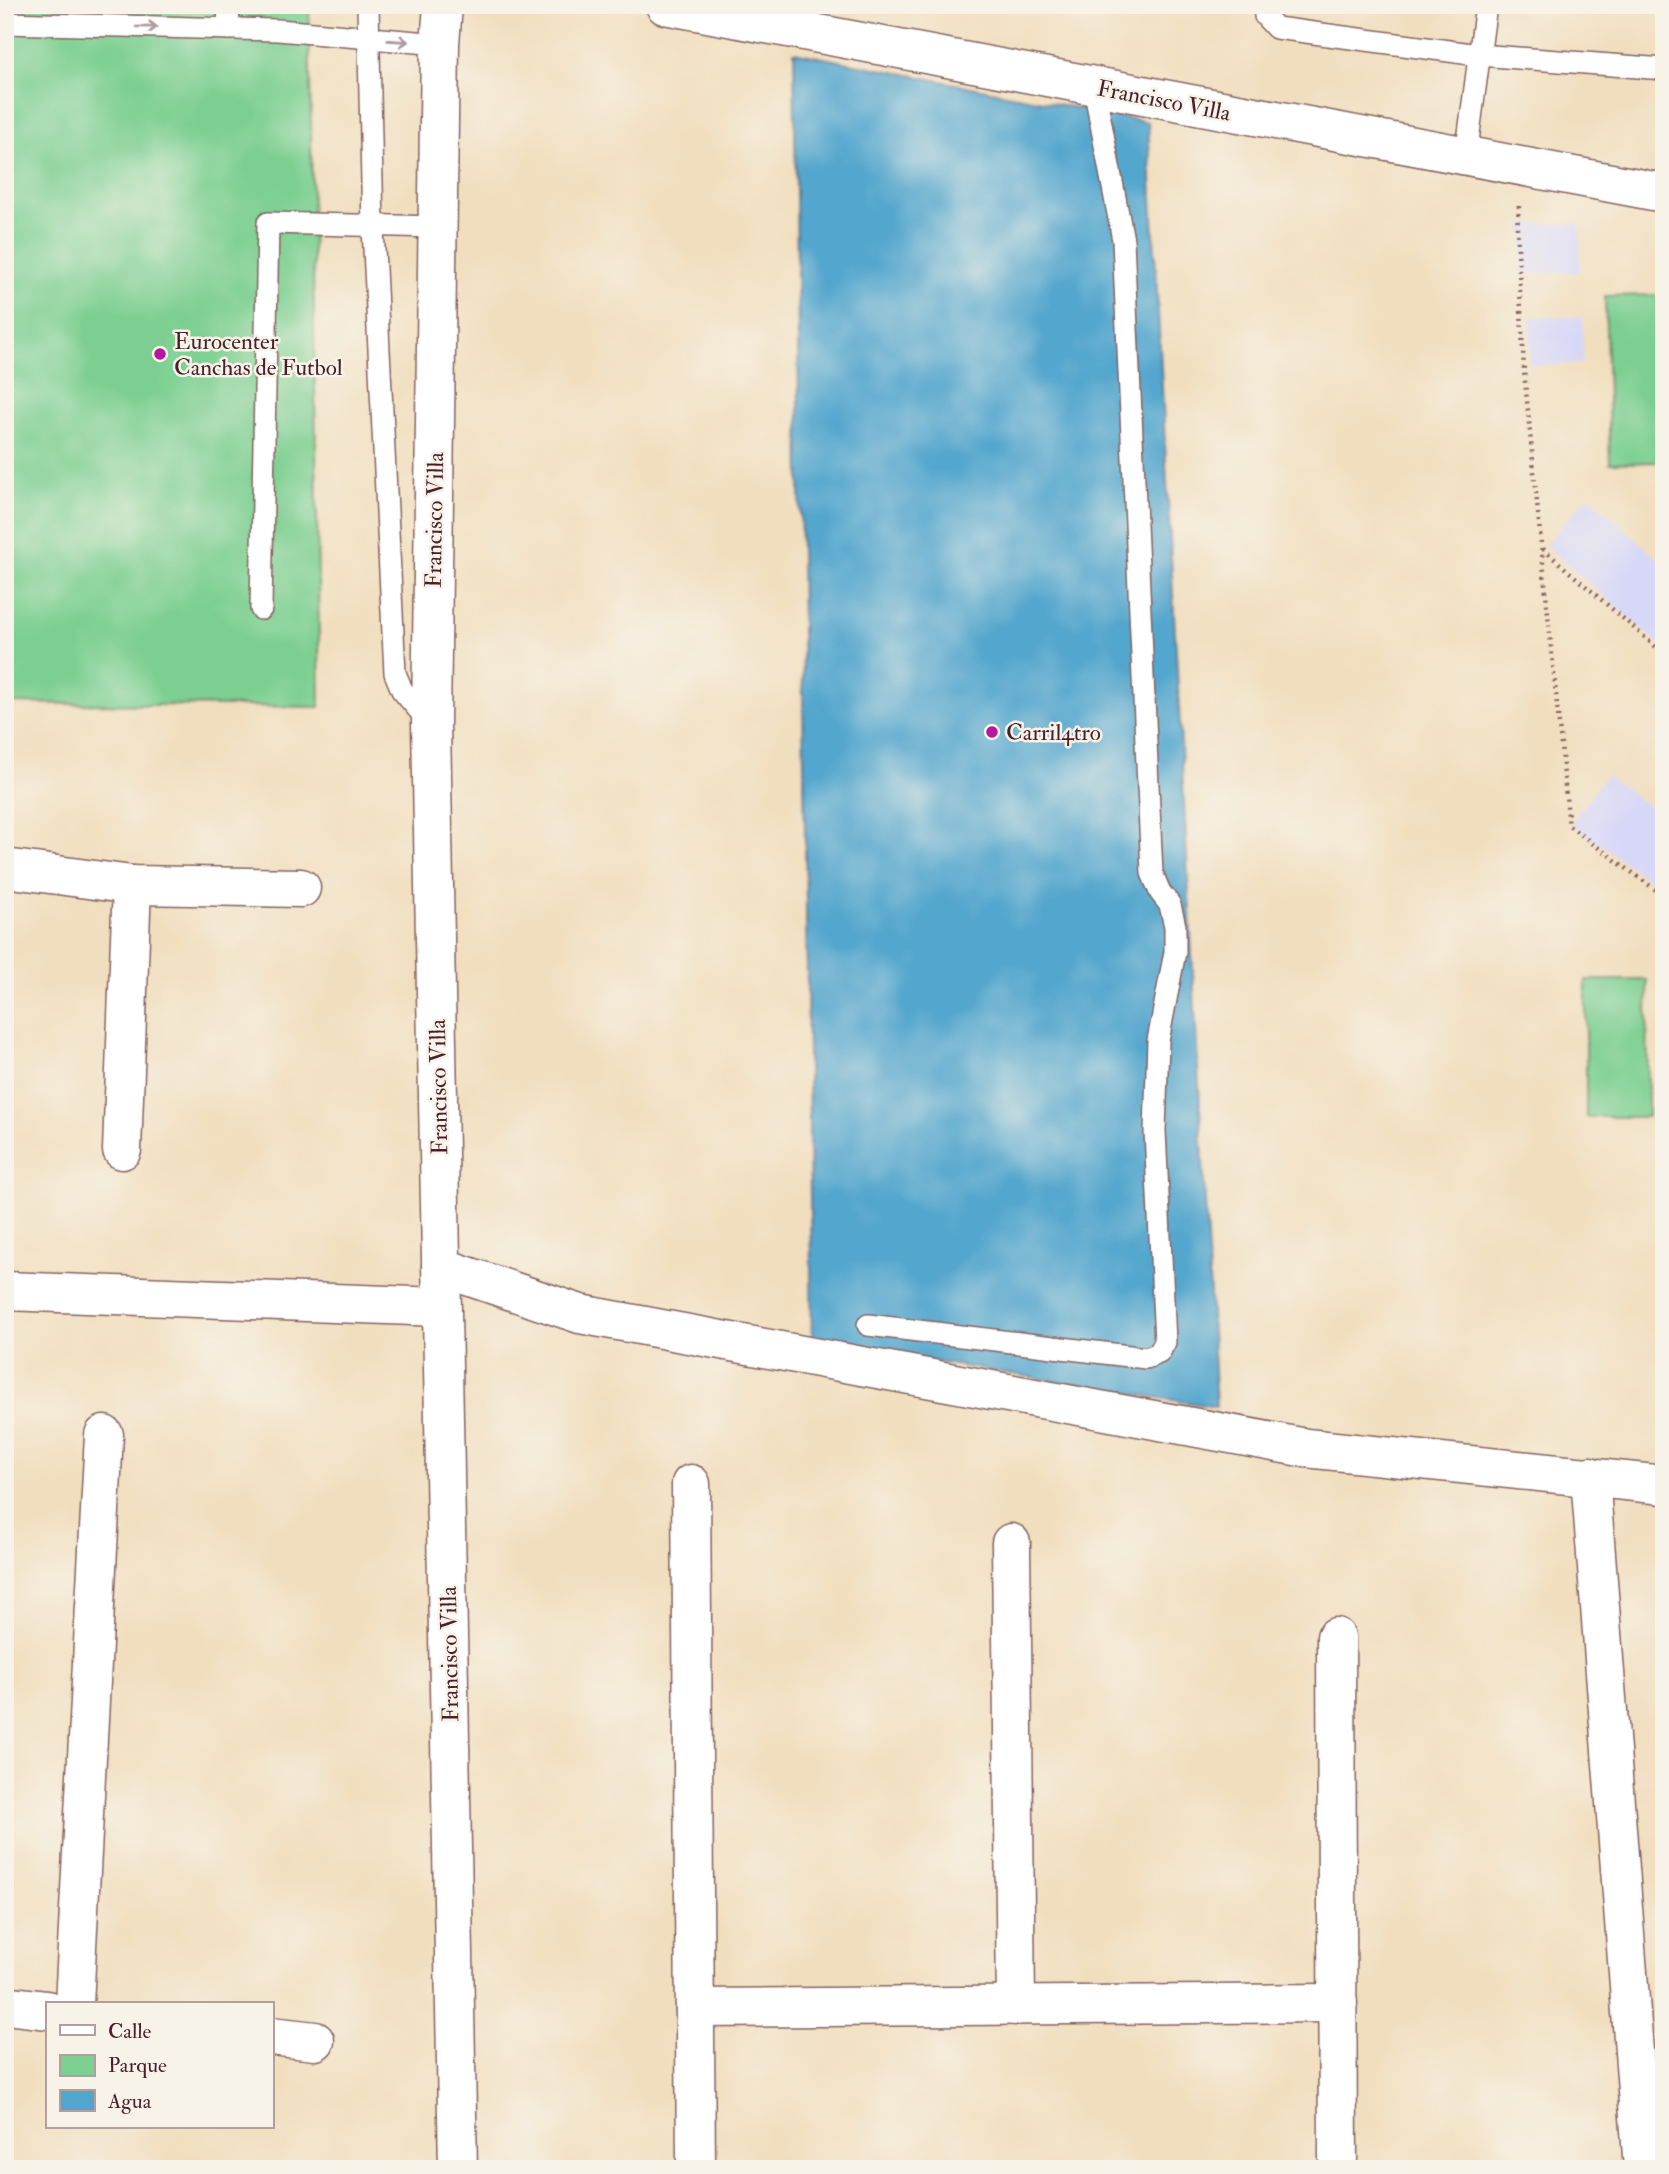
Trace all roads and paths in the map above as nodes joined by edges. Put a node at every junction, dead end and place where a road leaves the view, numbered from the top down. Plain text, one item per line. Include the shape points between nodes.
1 (229, 5) edge
2 (368, 5) edge
3 (443, 5) edge
4 (665, 5) edge
5 (1269, 5) edge
6 (1486, 5) edge
7 (791, 17) edge
8 (5, 23) edge
9 (229, 29) junction
10 (366, 38) junction
11 (440, 44) junction
12 (1479, 55) junction
13 (1664, 69) edge
14 (1094, 87) junction
15 (1466, 156) junction
16 (1522, 167) junction
17 (1664, 193) edge
18 (438, 227) junction
19 (373, 228) junction
20 (1543, 549) junction
21 (261, 609) dead end
22 (1664, 654) edge
23 (431, 724) junction
24 (5, 868) edge
25 (132, 885) junction
26 (301, 888) dead end
27 (1664, 896) edge
28 (121, 1150) dead end
29 (441, 1268) junction
30 (5, 1291) edge
31 (441, 1307) junction
32 (867, 1325) dead end
33 (104, 1435) dead end
34 (1590, 1476) junction
35 (691, 1484) dead end
36 (1664, 1485) edge
37 (1011, 1543) dead end
38 (1336, 1637) dead end
39 (74, 2002) edge
40 (1338, 2003) junction
41 (5, 2005) edge
42 (1016, 2006) junction
43 (695, 2008) junction
44 (46, 2010) edge
45 (273, 2036) edge
46 (315, 2041) dead end
47 (458, 2169) edge
48 (696, 2169) edge
49 (1338, 2169) edge
50 (1643, 2169) edge

1 - 9 lane
2 - 10 lane
3 - 11 street, Francisco Villa
4 - 7 street, Francisco Villa
5 - 12 lane via 1265,16 1276,28
6 - 12 lane
7 - 14 street, Francisco Villa
8 -> 9 lane
9 - 10 lane
10 -> 11 lane
10 - 19 lane
11 - 18 street, Francisco Villa
12 - 13 lane
12 - 15 lane
14 - 15 street, Francisco Villa
14 - 32 lane via 1123,240 1152,873 1170,905 1175,926 1175,952 1158,1041 1155,1131 1165,1342 1159,1353 1146,1359
15 - 16 street, Francisco Villa
16 - 17 street, Francisco Villa
16 - 20 path via 1517,228 1524,371
18 - 19 lane
18 - 23 street, Francisco Villa
19 - 21 lane via 268,223
19 - 23 lane via 395,673 401,691
20 - 22 path
20 - 27 path via 1569,826
23 - 29 street, Francisco Villa
24 - 25 street
25 - 26 street
25 - 28 street
29 - 31 street, Francisco Villa
29 - 34 street via 580,1314 1306,1448
30 - 31 street
31 - 47 street, Francisco Villa
33 - 39 street
34 - 36 street
34 - 50 street
35 - 43 street
37 - 42 street
38 - 40 street
40 - 42 street
40 - 49 street
41 - 44 street
42 - 43 street
43 - 48 street
45 - 46 street

